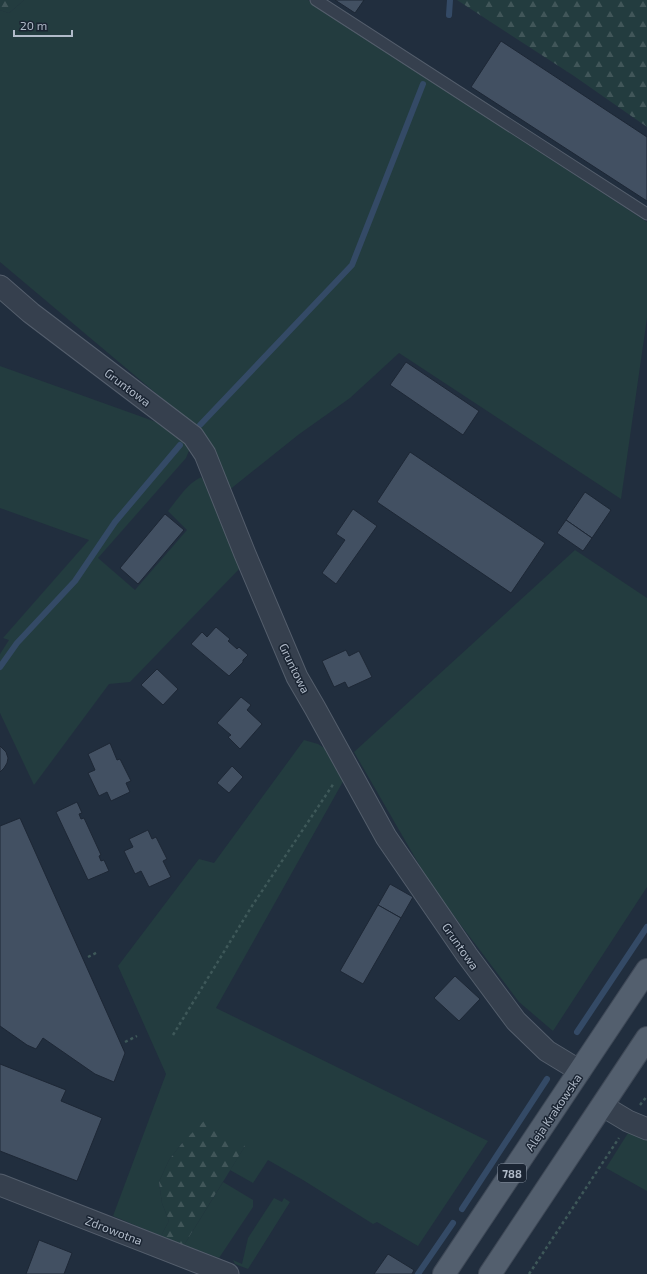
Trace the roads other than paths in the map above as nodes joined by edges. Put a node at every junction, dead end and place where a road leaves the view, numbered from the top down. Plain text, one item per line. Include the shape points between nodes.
1 (316, 0) edge
2 (647, 214) edge
3 (0, 286) edge
4 (647, 970) edge
5 (647, 1038) edge
6 (580, 1071) junction
7 (603, 1106) junction
8 (647, 1129) edge
9 (0, 1185) edge
10 (228, 1274) edge
11 (444, 1274) edge
12 (490, 1274) edge

1 - 2 lane
3 - 6 street, Gruntowa via 31,313 193,436 205,454 244,554 297,677 386,837 516,1021 547,1050
4 - 6 main road, Aleja Krakowska / 788
5 - 7 main road
6 - 11 main road, Aleja Krakowska / 788
7 - 8 street
7 - 12 main road
9 - 10 street, Zdrowotna

